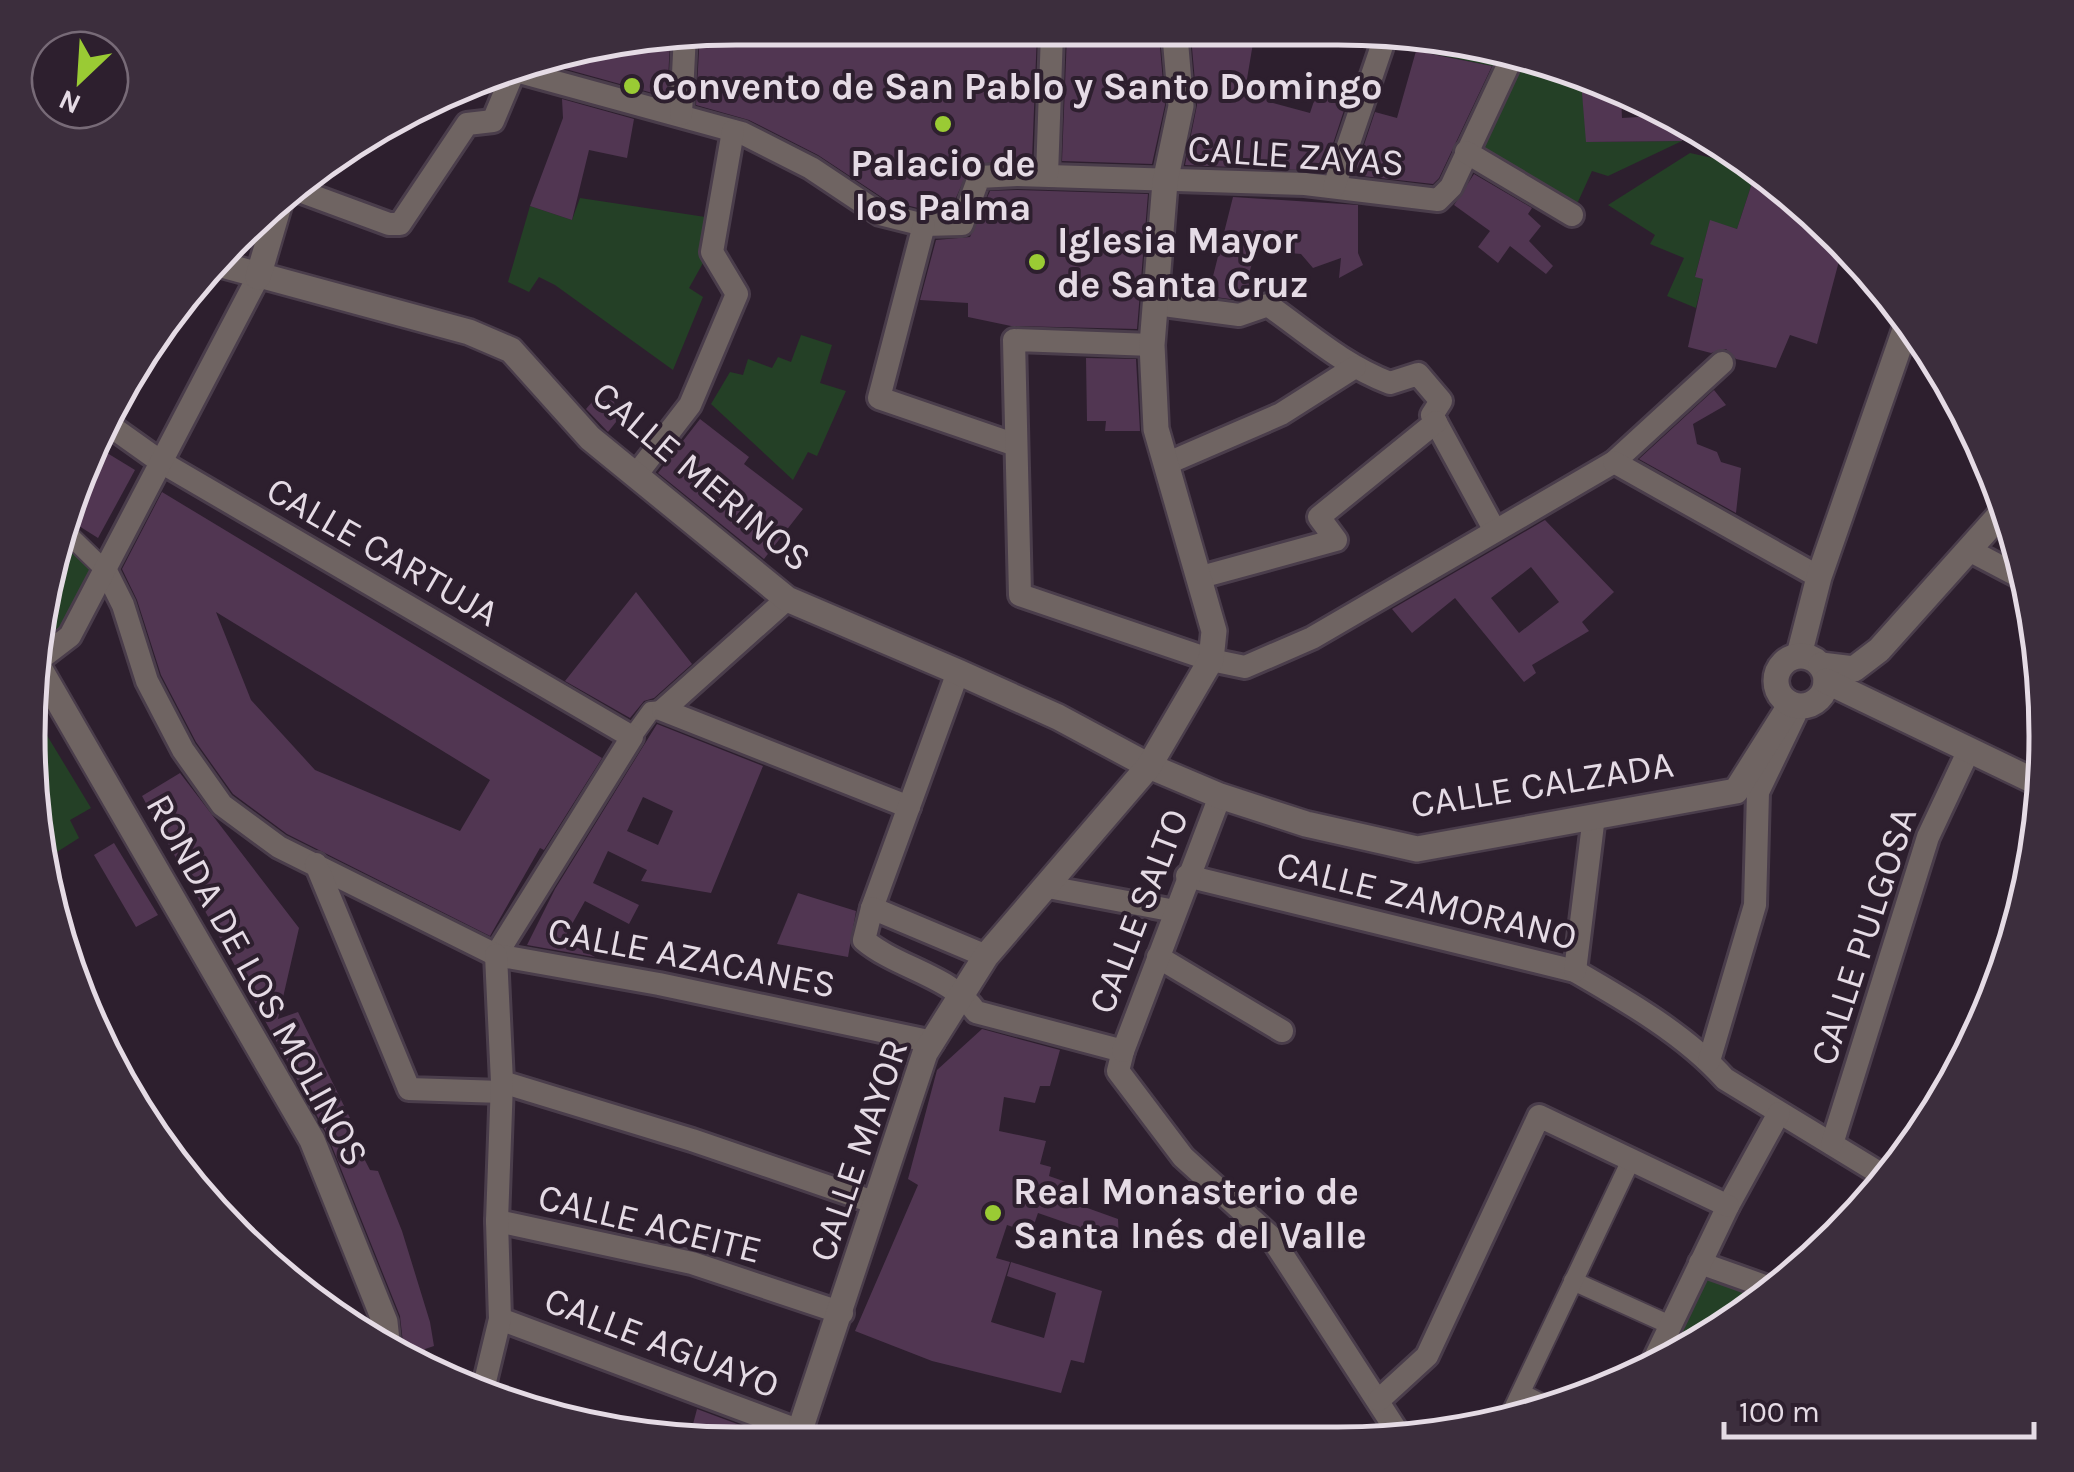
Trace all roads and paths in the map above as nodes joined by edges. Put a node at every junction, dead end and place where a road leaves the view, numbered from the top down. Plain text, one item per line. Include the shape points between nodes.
1 (1052, 45) edge
2 (1177, 45) edge
3 (1382, 46) edge
4 (680, 47) edge
5 (1507, 67) edge
6 (535, 76) edge
7 (507, 85) edge
8 (681, 114) junction
9 (733, 131) junction
10 (1466, 152) junction
11 (1047, 175) junction
12 (1165, 182) junction
13 (1334, 187) junction
14 (308, 194) edge
15 (1572, 215) dead end
16 (274, 221) edge
17 (924, 224) junction
18 (228, 267) edge
19 (258, 277) junction
20 (1156, 304) junction
21 (1902, 337) edge
22 (1152, 345) junction
23 (1722, 363) dead end
24 (1355, 367) junction
25 (1436, 422) junction
26 (116, 430) edge
27 (1016, 445) junction
28 (162, 462) junction
29 (1614, 462) junction
30 (1168, 463) junction
31 (636, 475) junction
32 (1994, 521) edge
33 (1494, 528) junction
34 (74, 540) edge
35 (1969, 550) junction
36 (106, 571) junction
37 (2008, 571) edge
38 (1201, 577) junction
39 (1819, 578) junction
40 (788, 599) junction
41 (51, 649) edge
42 (1211, 660) junction
43 (1815, 667) junction
44 (958, 672) junction
45 (47, 681) edge
46 (1795, 705) junction
47 (662, 710) junction
48 (632, 736) junction
49 (1968, 752) junction
50 (1148, 766) junction
51 (2028, 779) edge
52 (1220, 796) junction
53 (909, 806) junction
54 (1594, 816) junction
55 (316, 864) junction
56 (1187, 876) junction
57 (1048, 887) junction
58 (872, 908) junction
59 (1175, 911) junction
60 (496, 955) junction
61 (986, 956) junction
62 (1158, 957) junction
63 (1575, 971) junction
64 (965, 996) junction
65 (1282, 1030) dead end
66 (933, 1042) junction
67 (1123, 1051) junction
68 (1709, 1061) junction
69 (502, 1087) junction
70 (1779, 1113) junction
71 (1832, 1144) junction
72 (1631, 1160) junction
73 (1875, 1171) edge
74 (876, 1203) junction
75 (1728, 1206) junction
76 (497, 1221) junction
77 (1700, 1263) junction
78 (1574, 1281) junction
79 (1759, 1284) edge
80 (842, 1313) junction
81 (500, 1319) junction
82 (1670, 1325) junction
83 (387, 1332) edge
84 (1660, 1347) edge
85 (486, 1379) edge
86 (1520, 1393) junction
87 (1532, 1399) edge
88 (1379, 1400) junction
89 (1515, 1403) edge
90 (1394, 1425) edge
91 (773, 1427) edge
92 (802, 1427) edge

1 - 11 street
2 - 12 street via 1181,106
3 - 13 street
4 - 8 street
5 - 10 street, CALLE ZAYAS
6 - 8 street
7 - 14 street via 493,121 467,124 400,224
8 - 9 street
9 - 17 street via 811,168 880,214
9 - 31 street via 712,252 737,294 690,405
10 - 13 street, CALLE ZAYAS via 1438,200
10 - 15 street
11 - 12 street, CALLE ZAYAS
11 - 17 street, CALLE ZAYAS via 979,177 962,224
12 - 13 street, CALLE ZAYAS
12 - 20 street
16 - 19 street
17 - 27 street via 880,398
18 - 19 street, CALLE MERINOS
19 - 28 street
19 - 31 street, CALLE MERINOS via 469,332 510,350 564,412
20 - 22 street
20 - 24 street via 1240,314 1268,305
21 - 39 street
22 - 27 street via 1014,340
22 - 30 street via 1156,429
23 - 29 street
24 - 25 street via 1390,383 1418,374 1441,401 1432,415
24 - 30 street via 1281,414
25 - 33 street
25 - 38 street via 1319,517 1336,540
26 - 28 street, CALLE CARTUJA
27 - 42 street via 1020,595
28 - 36 street
28 - 48 street, CALLE CARTUJA
29 - 33 street
29 - 39 street
30 - 38 street
31 - 40 street, CALLE MERINOS
32 - 35 street
33 - 42 street via 1312,638 1245,667
34 - 36 street
35 - 37 street
35 - 43 street via 1854,669
36 - 41 street via 70,636
36 - 55 street, CALLE AZACANES via 147,681 202,780 250,827
38 - 42 street via 1214,631
39 - 43 street
40 - 44 street, CALLE MERINOS
40 - 47 street
42 - 50 street, CALLE MAYOR
43 - 46 street via 1821,696
43 - 46 street via 1783,662 1775,677 1778,693
43 - 49 street
44 - 50 street, CALLE MERINOS
44 - 53 street
45 - 83 street, RONDA DE LOS MOLINOS via 312,1140
46 - 54 street, CALLE CALZADA via 1736,791
46 - 68 street via 1758,792 1755,905
47 - 48 street via 651,711
47 - 53 street
48 - 60 street
49 - 51 street
49 - 71 street, CALLE PULGOSA via 1928,837
50 - 52 street, CALLE CALZADA
50 - 57 street, CALLE MAYOR
52 - 54 street, CALLE CALZADA via 1417,849
52 - 56 street, CALLE SALTO
53 - 58 street
54 - 63 street
55 - 60 street, CALLE AZACANES
55 - 69 street via 410,1090
56 - 59 street, CALLE SALTO
56 - 63 street, CALLE ZAMORANO
57 - 59 street
57 - 61 street, CALLE MAYOR
58 - 61 street
58 - 64 street via 864,940 884,957
59 - 62 street, CALLE SALTO
60 - 66 street, CALLE AZACANES
60 - 69 street
61 - 64 street, CALLE MAYOR
62 - 65 street
62 - 67 street, CALLE SALTO
63 - 68 street, CALLE ZAMORANO
64 - 66 street, CALLE MAYOR
64 - 67 street via 976,1012
66 - 74 street, CALLE MAYOR
67 - 88 street via 1118,1071 1184,1157 1272,1237
68 - 70 street, CALLE ZAMORANO via 1726,1080
69 - 74 street via 692,1140
69 - 76 street
70 - 71 street, CALLE ZAMORANO
70 - 75 street
71 - 73 street, CALLE ZAMORANO
72 - 75 street
72 - 78 street
72 - 88 street via 1539,1116 1427,1356
74 - 80 street, CALLE MAYOR
75 - 77 street
76 - 80 street, CALLE ACEITE via 692,1263
76 - 81 street
77 - 79 street
77 - 82 street
78 - 82 street
78 - 86 street
80 - 92 street, CALLE MAYOR
81 - 85 street
81 - 91 street, CALLE AGUAYO
82 - 84 street
86 - 87 street
86 - 89 street
88 - 90 street

